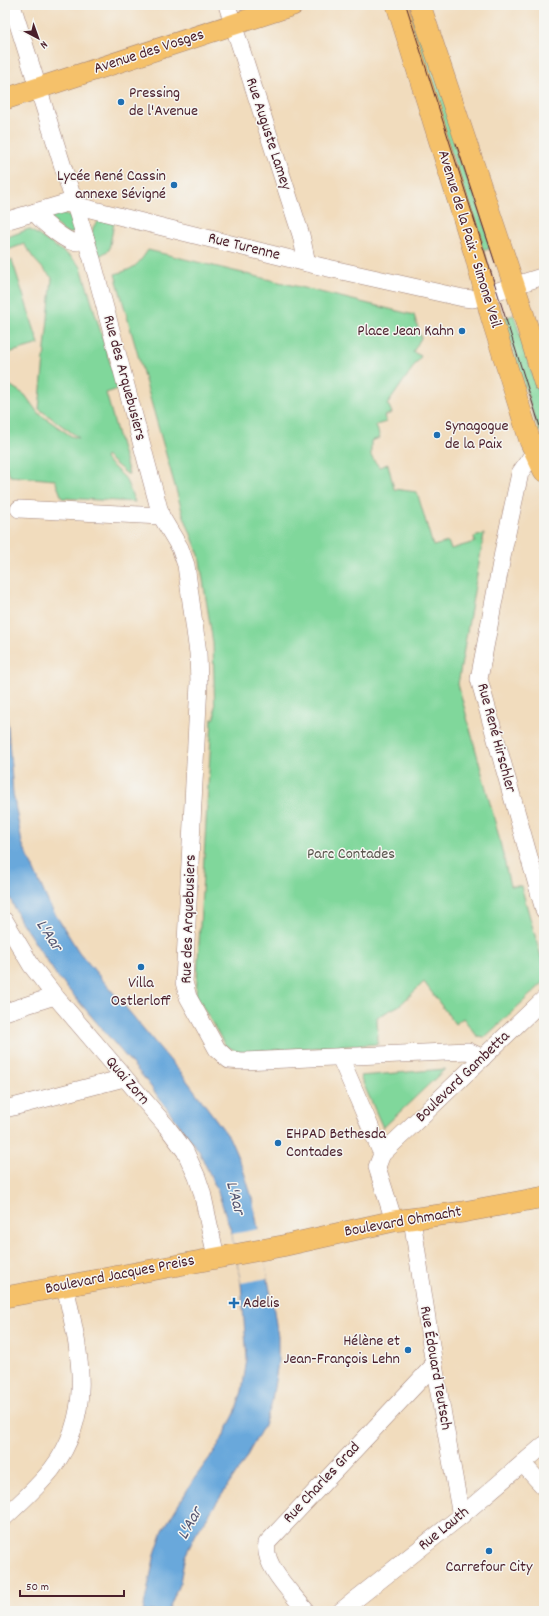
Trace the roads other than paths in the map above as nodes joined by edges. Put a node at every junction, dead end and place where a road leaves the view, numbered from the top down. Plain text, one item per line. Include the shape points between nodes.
1 (12, 5) edge
2 (227, 5) edge
3 (293, 5) edge
4 (397, 5) edge
5 (420, 5) edge
6 (233, 25) junction
7 (39, 88) junction
8 (5, 99) edge
9 (76, 204) junction
10 (35, 212) junction
11 (5, 221) edge
12 (86, 239) junction
13 (307, 263) junction
14 (544, 276) edge
15 (513, 286) junction
16 (486, 295) junction
17 (543, 377) edge
18 (534, 451) junction
19 (544, 471) edge
20 (19, 509) dead end
21 (161, 516) junction
22 (544, 910) edge
23 (5, 921) edge
24 (55, 996) junction
25 (544, 999) edge
26 (5, 1012) edge
27 (340, 1057) junction
28 (483, 1058) junction
29 (124, 1078) junction
30 (5, 1109) edge
31 (382, 1154) junction
32 (544, 1197) edge
33 (403, 1220) junction
34 (226, 1256) junction
35 (65, 1286) junction
36 (5, 1298) edge
37 (434, 1365) junction
38 (544, 1444) edge
39 (523, 1464) junction
40 (544, 1487) edge
41 (461, 1516) junction
42 (5, 1517) edge
43 (306, 1611) edge
44 (341, 1611) edge

1 - 7 street, Rue des Arquebusiers
2 - 6 street, Rue Auguste Lamey
3 - 6 main road, Avenue des Vosges
4 - 16 main road, Avenue de la Paix - Simone Veil
5 - 15 main road, Avenue de la Paix - Simone Veil
6 - 7 main road, Avenue des Vosges
6 - 13 street, Rue Auguste Lamey via 301,235
7 - 8 main road, Avenue des Vosges
7 - 9 street, Rue des Arquebusiers
9 - 10 street, Rue Turenne via 66,203
9 - 12 street, Rue des Arquebusiers
9 - 13 street, Rue Turenne
10 - 11 street, Rue Turenne
10 - 12 street via 39,218 70,241
12 - 21 street, Rue des Arquebusiers
13 - 16 street, Rue Turenne via 463,298 473,299
14 - 15 street, Rue Turenne
15 - 16 street, Rue Turenne
15 - 17 main road, Avenue de la Paix - Simone Veil
16 - 18 main road, Avenue de la Paix - Simone Veil
18 - 19 main road, Avenue de la Paix - Simone Veil
18 - 22 street, Rue René Hirschler via 520,473 479,679
20 - 21 street
21 - 27 street, Rue des Arquebusiers via 180,548 186,565 198,653 194,823 184,982 188,997 216,1049 229,1060
23 - 24 street, Quai Zorn via 31,965
24 - 26 street
24 - 29 street, Quai Zorn
25 - 28 street, Boulevard Gambetta
27 - 28 street, Rue des Arquebusiers via 468,1051
27 - 31 street
28 - 31 street, Boulevard Gambetta
29 - 30 street
29 - 34 street, Quai Zorn via 170,1131 191,1164
31 - 33 street via 377,1167
32 - 33 main road, Boulevard Ohmacht
33 - 34 main road, Boulevard Ohmacht
33 - 37 street, Rue Édouard Teutsch via 415,1243
34 - 35 main road, Boulevard Jacques Preiss
35 - 36 main road, Boulevard Jacques Preiss
35 - 42 street via 80,1356 81,1380 77,1417 52,1469
37 - 41 street, Rue Édouard Teutsch
37 - 43 street, Rue Charles Grad via 267,1543 265,1550 271,1566
38 - 39 street, Rue Lauth
39 - 40 street
39 - 41 street, Rue Lauth
41 - 44 street, Rue Lauth

